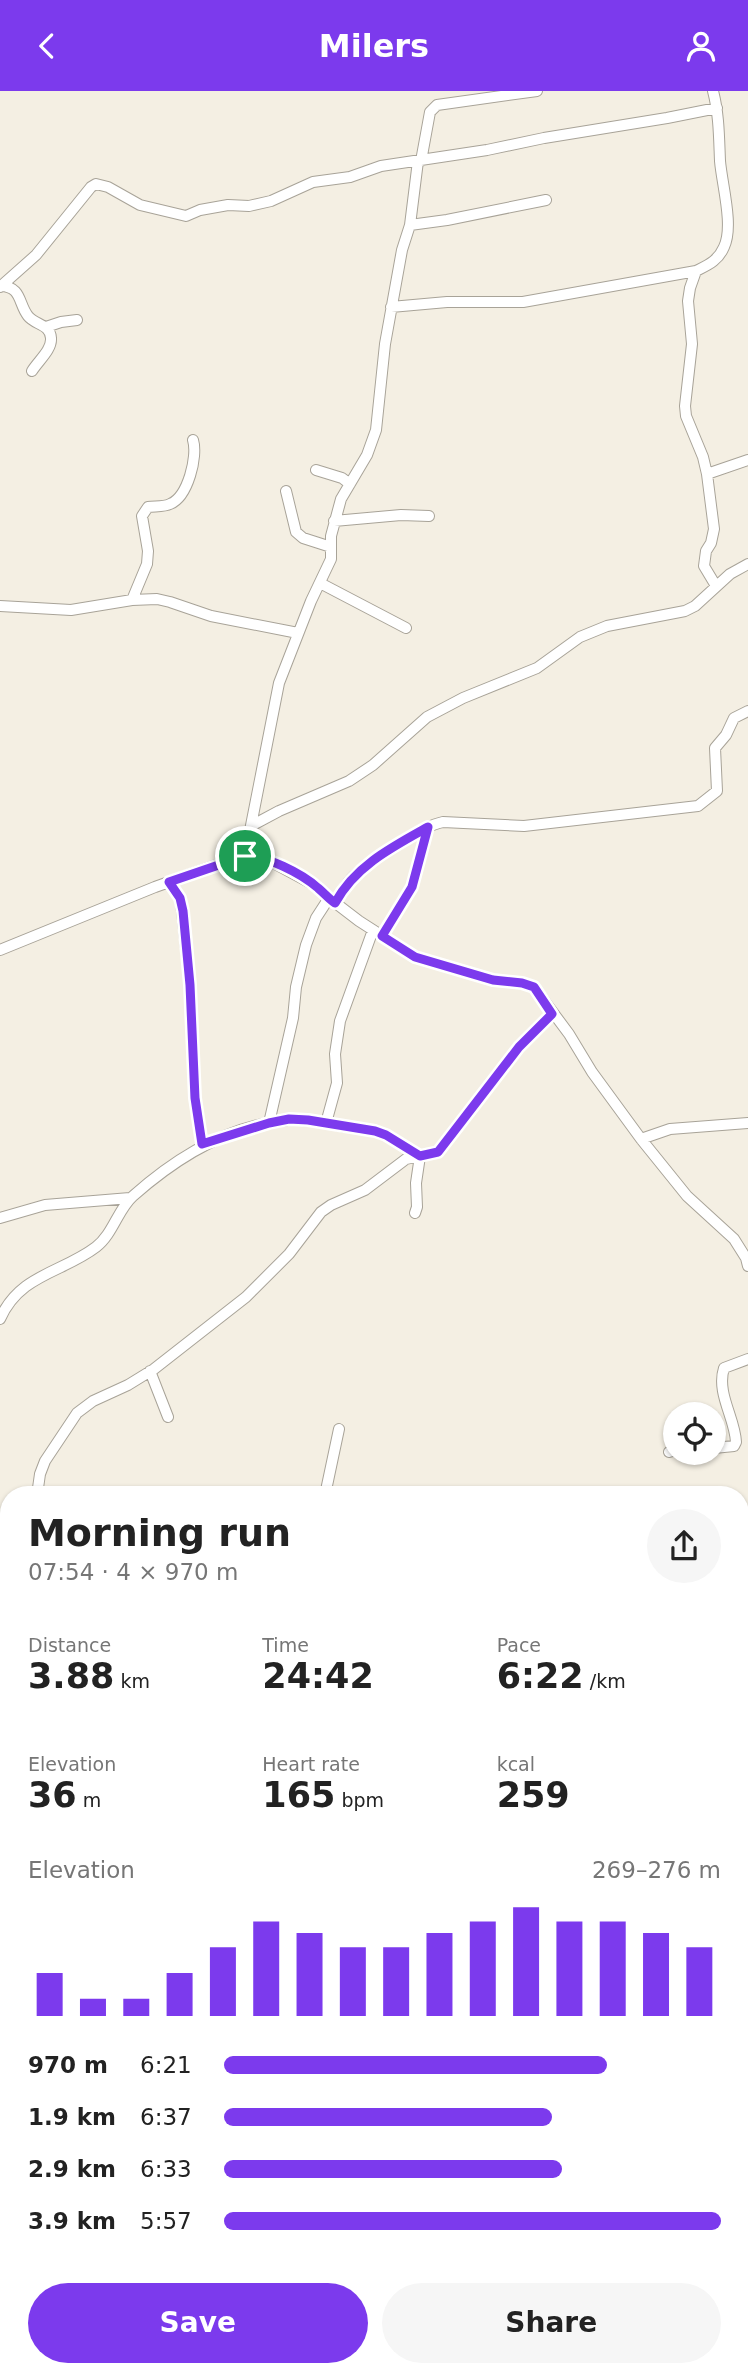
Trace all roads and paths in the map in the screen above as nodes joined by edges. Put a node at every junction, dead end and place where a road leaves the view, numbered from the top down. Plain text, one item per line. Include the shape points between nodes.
1 (713, 91) edge
2 (530, 92) edge
3 (717, 108) junction
4 (419, 161) junction
5 (546, 200) dead end
6 (410, 225) junction
7 (696, 271) junction
8 (0, 287) edge
9 (391, 307) junction
10 (77, 320) dead end
11 (46, 327) junction
12 (32, 371) dead end
13 (193, 440) dead end
14 (748, 460) edge
15 (316, 470) dead end
16 (707, 474) junction
17 (350, 484) junction
18 (286, 491) dead end
19 (429, 516) dead end
20 (334, 521) junction
21 (331, 547) junction
22 (748, 564) edge
23 (320, 583) junction
24 (716, 586) junction
25 (132, 600) junction
26 (0, 606) edge
27 (406, 628) dead end
28 (298, 633) junction
29 (748, 711) edge
30 (251, 826) junction
31 (428, 827) junction
32 (245, 856) junction
33 (169, 882) junction
34 (332, 901) junction
35 (378, 933) junction
36 (0, 950) edge
37 (552, 1014) junction
38 (269, 1123) junction
39 (326, 1123) junction
40 (748, 1123) edge
41 (641, 1139) junction
42 (202, 1144) junction
43 (420, 1156) junction
44 (130, 1198) junction
45 (415, 1213) dead end
46 (0, 1218) edge
47 (745, 1247) edge
48 (748, 1266) edge
49 (3, 1301) edge
50 (0, 1319) edge
51 (748, 1359) edge
52 (150, 1371) junction
53 (168, 1417) dead end
54 (339, 1429) dead end
55 (726, 1447) edge
56 (38, 1486) edge
57 (327, 1486) edge

1 - 3 street
2 - 4 street via 437,105 430,112
3 - 4 street
3 - 7 street via 727,233 719,256
4 - 6 street
4 - 8 street via 313,182 271,201 228,205 186,216 140,205 96,184 36,255
5 - 6 street
6 - 9 street
7 - 9 street via 523,302
7 - 16 street via 688,301 692,344 684,405
8 - 11 street via 14,289 28,316
9 - 17 street via 376,430 368,456
10 - 11 street
11 - 12 street via 49,348
13 - 25 street via 195,457 182,494 169,505 148,507 142,516 147,564
14 - 16 street
15 - 17 street
16 - 24 street via 714,529 704,566
17 - 20 street
18 - 21 street via 296,532
19 - 20 street
20 - 21 street
21 - 23 street via 331,559
22 - 24 street
23 - 27 street
23 - 28 street
24 - 30 street via 685,611 607,626 580,637 537,668 427,717 349,781
25 - 26 street via 71,610
25 - 28 street via 170,602 211,616
28 - 30 street via 279,683
29 - 31 street via 734,718 715,748 717,791 698,806 524,826 443,822
30 - 32 street
31 - 34 street via 352,877
31 - 35 street via 412,887
32 - 33 street
32 - 34 street via 266,859 318,887
33 - 36 street
33 - 42 street via 183,911
34 - 35 street
34 - 38 street via 316,918 306,945
35 - 37 street via 415,957 534,987
35 - 39 street via 359,965 341,1021 335,1054 337,1083
37 - 41 street
37 - 43 street via 519,1047 444,1146
38 - 39 street via 289,1119
38 - 42 street
39 - 43 street via 375,1131
40 - 41 street via 670,1129
41 - 47 street via 701,1211
42 - 44 street
43 - 45 street
43 - 52 street via 396,1164 365,1190 321,1212 289,1254 246,1297
44 - 46 street via 45,1205
44 - 49 street via 97,1246 47,1271
47 - 48 street
49 - 50 street
51 - 55 street via 722,1374 736,1442
52 - 53 street
52 - 56 street via 77,1413 45,1461
54 - 57 street

